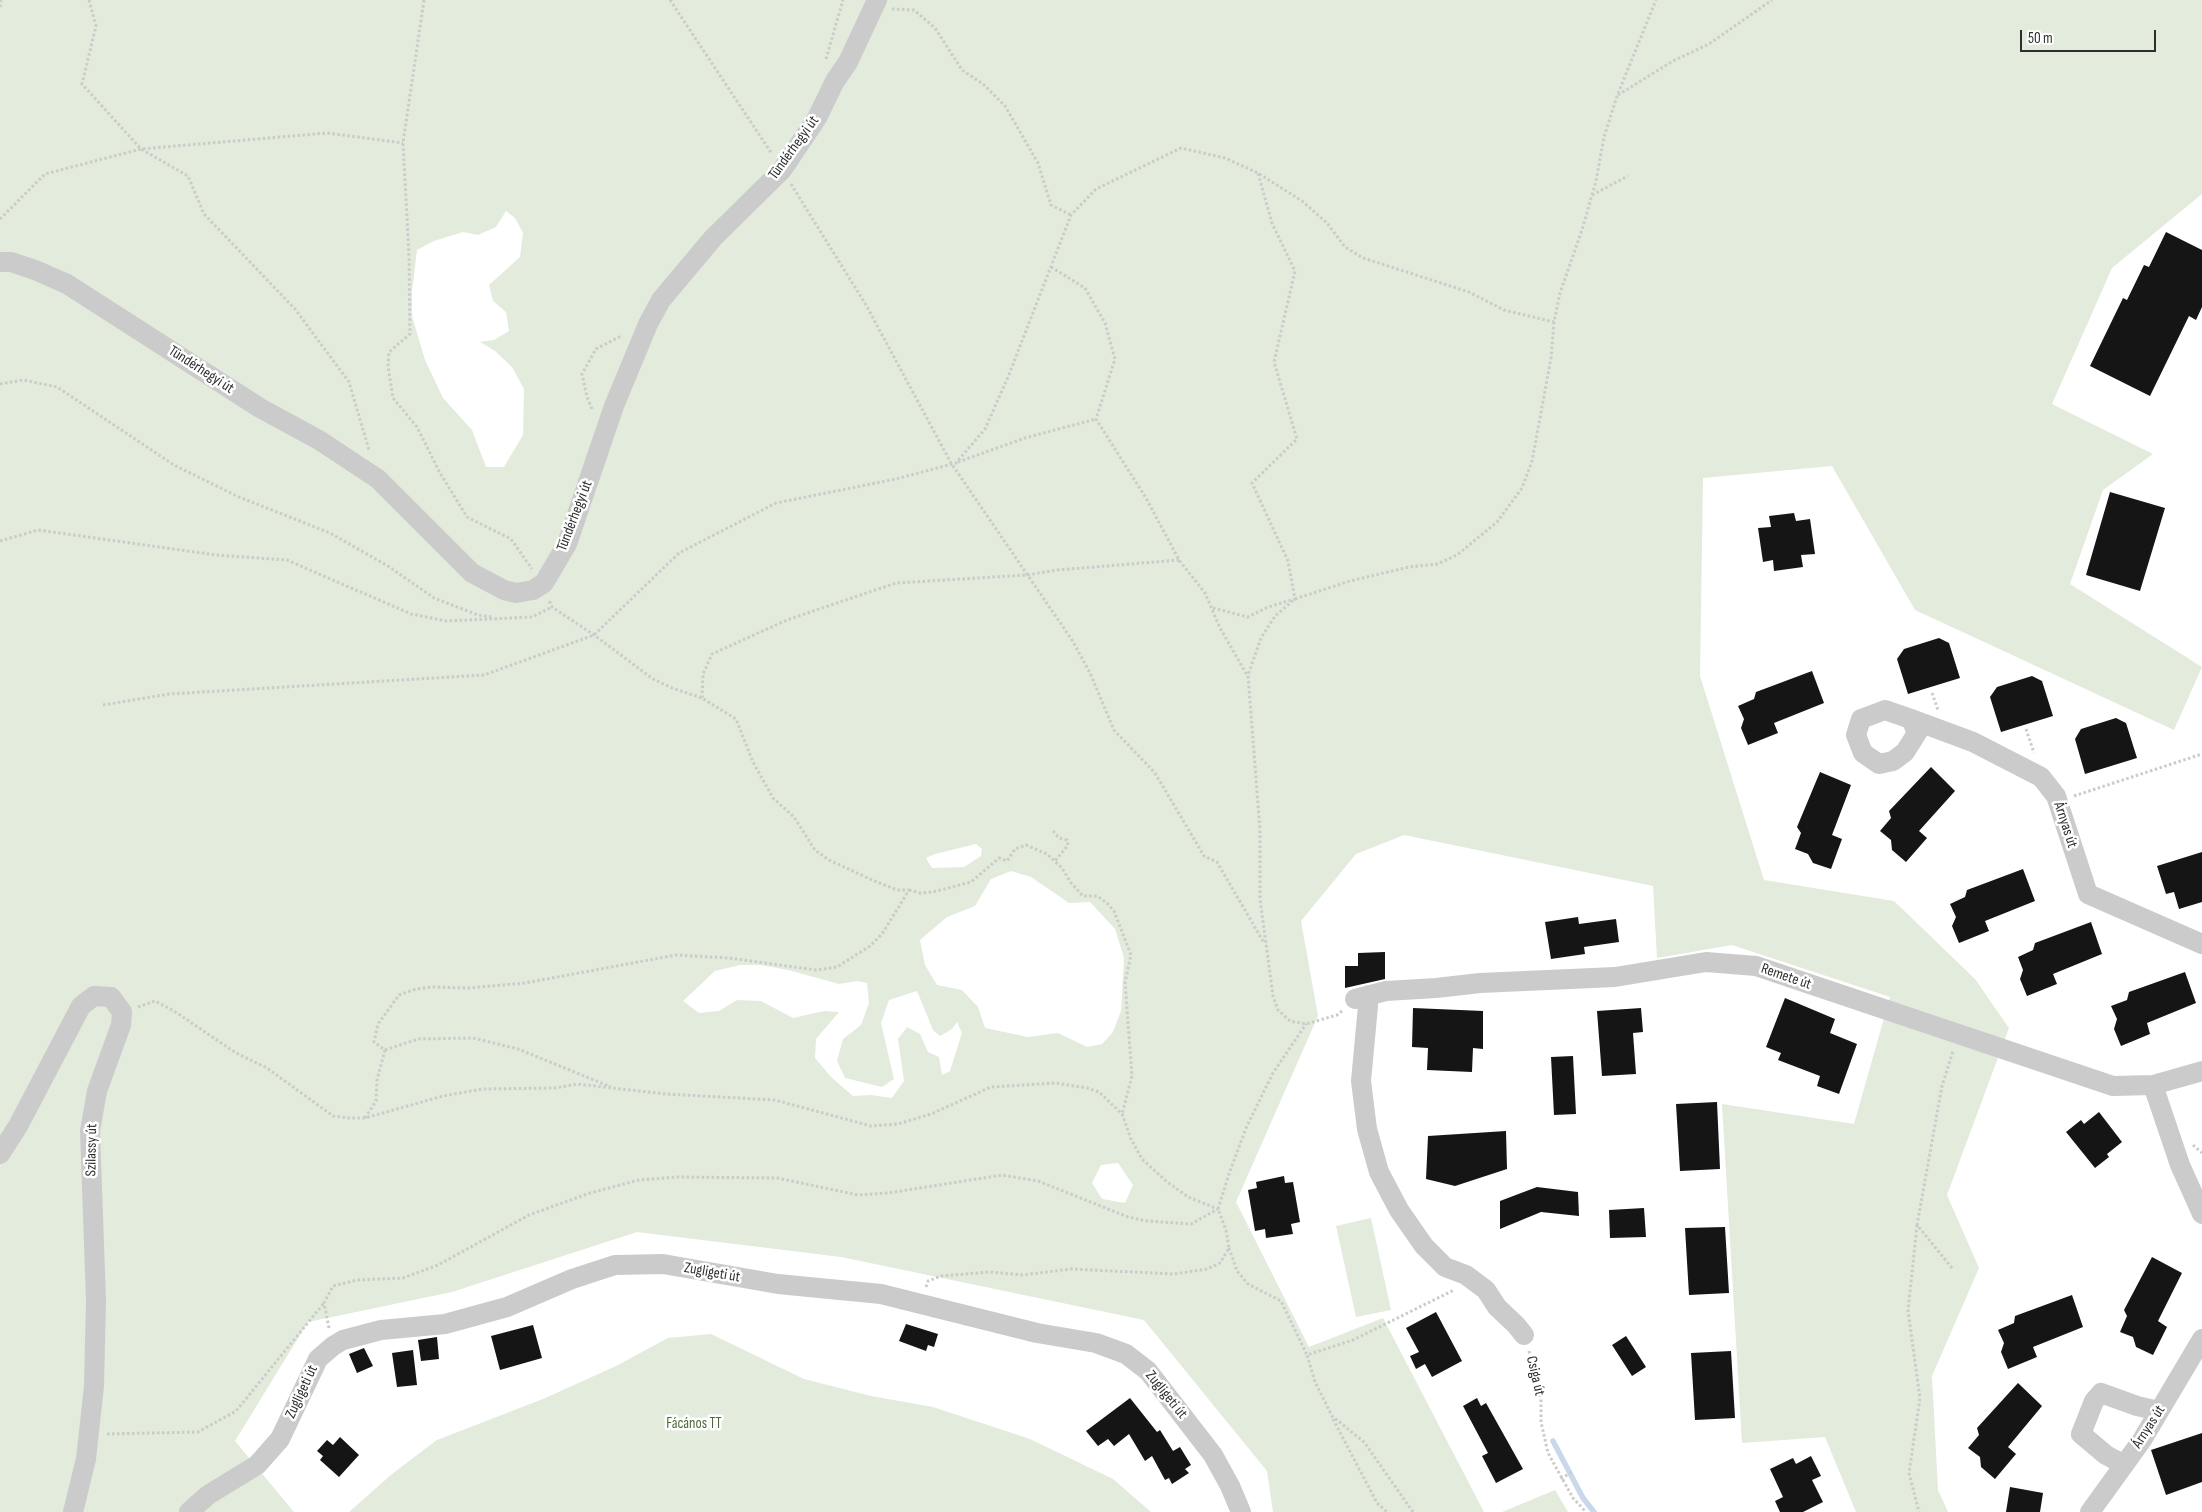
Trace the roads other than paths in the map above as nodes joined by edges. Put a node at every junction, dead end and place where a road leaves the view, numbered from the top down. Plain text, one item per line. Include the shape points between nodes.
1 (875, 4) edge
2 (0, 262) edge
3 (1911, 719) dead end
4 (2202, 944) edge
5 (2202, 1071) edge
6 (2152, 1085) junction
7 (0, 1154) edge
8 (2202, 1214) edge
9 (1445, 1267) joint
10 (1524, 1335) road end
11 (2202, 1339) edge
12 (2159, 1411) junction
13 (2123, 1464) junction
14 (73, 1512) edge
15 (189, 1512) edge
16 (1240, 1512) edge
17 (2090, 1512) edge

1 - 2 street, Tündérhegyi út via 817,118 782,170 713,238 661,300 609,421 567,544 544,583 533,590 516,593 472,573 378,479 319,440 260,408 67,284 11,262
3 - 4 street, Árnyas út via 1973,742 2041,777 2058,801 2088,894
5 - 6 street, Remete út
6 - 8 street via 2180,1165
6 - 9 street, Remete út via 2113,1086 1756,966 1706,962 1614,977 1480,983 1386,991 1362,997 1361,1081 1369,1138 1379,1172 1399,1210 1424,1246
7 - 14 street, Szilassy út via 81,1006 94,996 111,997 122,1012 121,1025 96,1091 90,1131 96,1300 94,1386 86,1459
9 - 10 street, Csiga út via 1474,1280
11 - 12 street, Árnyas út
12 - 13 street, Árnyas út
12 - 13 street via 2101,1392 2094,1401 2081,1434 2106,1455
13 - 17 street, Árnyas út
15 - 16 street, Zugligeti út via 208,1495 257,1465 280,1439 318,1359 343,1340 381,1330 445,1324 507,1307 615,1265 663,1264 778,1284 881,1294 1037,1333 1096,1343 1126,1354 1148,1371 1213,1455

